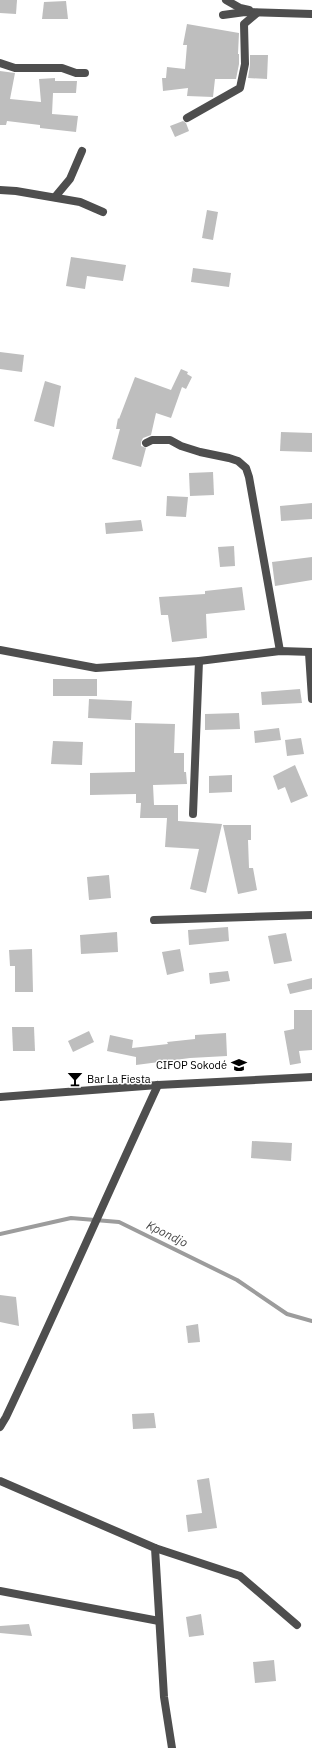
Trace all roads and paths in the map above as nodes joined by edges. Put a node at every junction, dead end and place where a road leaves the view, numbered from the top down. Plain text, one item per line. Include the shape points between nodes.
1 (226, 0) edge
2 (257, 13) junction
3 (312, 14) edge
4 (223, 15) dead end
5 (0, 63) edge
6 (85, 73) dead end
7 (187, 118) dead end
8 (82, 151) dead end
9 (0, 190) edge
10 (55, 197) junction
11 (103, 212) dead end
12 (146, 443) dead end
13 (0, 650) edge
14 (280, 651) junction
15 (310, 652) edge
16 (199, 661) junction
17 (312, 699) edge
18 (194, 814) dead end
19 (312, 914) edge
20 (154, 920) dead end
21 (312, 1077) edge
22 (158, 1085) junction
23 (0, 1098) edge
24 (0, 1427) edge
25 (0, 1481) edge
26 (155, 1548) junction
27 (0, 1591) edge
28 (159, 1622) junction
29 (297, 1626) dead end
30 (172, 1748) edge

1 - 2 street
2 - 3 street
2 - 4 street
2 - 7 street via 244,24 245,64 240,88
5 - 6 street via 14,68 62,68
8 - 10 street via 70,179
9 - 10 street
10 - 11 street via 80,202
12 - 14 street via 152,440 170,440 200,452 238,461 246,468
13 - 16 street via 96,668
14 - 15 street
14 - 16 street
15 - 17 street
16 - 18 street
19 - 20 street
21 - 22 street
22 - 23 street
22 - 24 street via 88,1242
25 - 26 street
26 - 28 street
26 - 29 street via 240,1576
27 - 28 street
28 - 30 street via 164,1697

